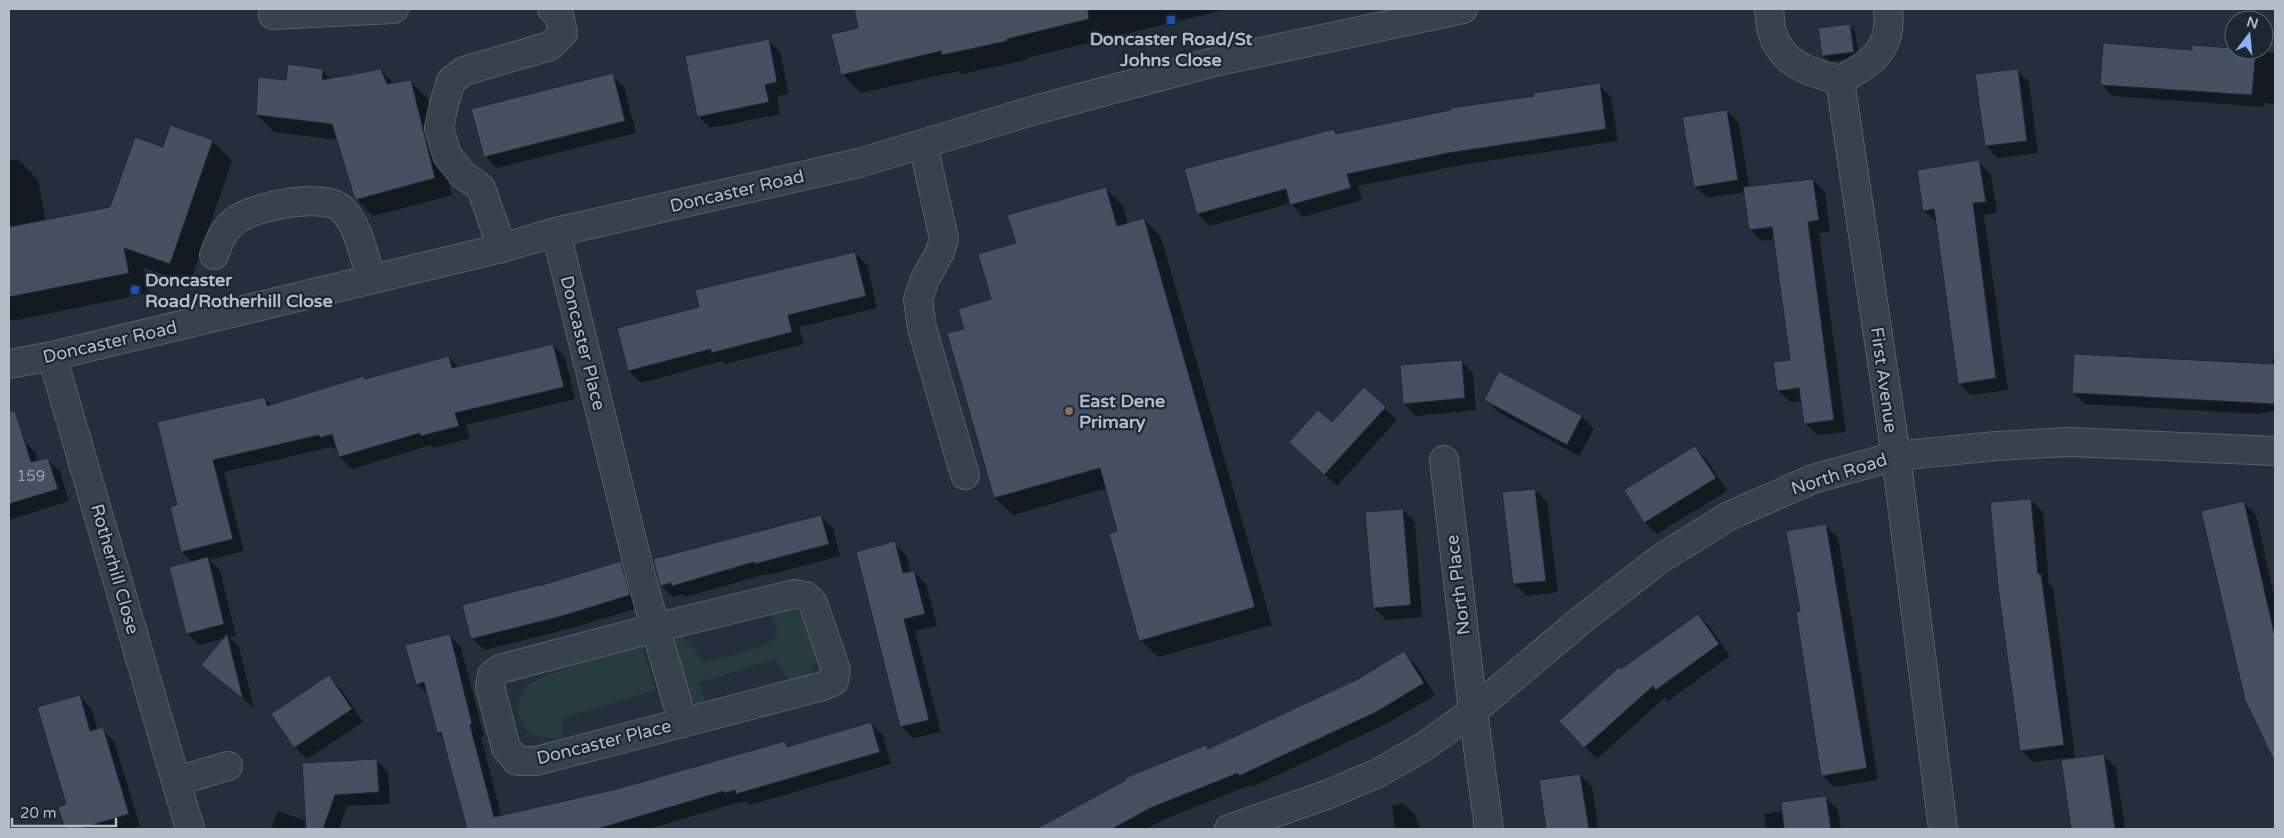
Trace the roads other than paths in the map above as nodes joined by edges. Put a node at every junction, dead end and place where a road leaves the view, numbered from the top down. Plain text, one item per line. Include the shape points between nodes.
1 (394, 9) edge
2 (552, 9) edge
3 (1463, 9) edge
4 (1769, 9) edge
5 (1888, 9) edge
6 (273, 16) dead end
7 (1364, 19) edge
8 (1840, 80) junction
9 (923, 144) junction
10 (556, 232) junction
11 (502, 248) junction
12 (214, 255) dead end
13 (371, 279) junction
14 (52, 356) junction
15 (9, 364) edge
16 (2275, 451) edge
17 (1896, 456) junction
18 (1444, 460) dead end
19 (965, 475) dead end
20 (655, 628) junction
21 (1473, 711) junction
22 (683, 723) junction
23 (228, 766) dead end
24 (177, 781) junction
25 (190, 829) edge
26 (1230, 829) edge
27 (1489, 829) edge
28 (1943, 829) edge

1 - 6 street
2 - 11 street via 560,16 563,33 550,46 464,71 451,82 439,128 447,155 462,174 481,188
3 - 7 street, Doncaster Road
4 - 8 street via 1772,33 1786,58 1811,73
5 - 8 street via 1885,46 1867,65
7 - 9 street, Doncaster Road
8 - 17 street, First Avenue
9 - 10 street, Doncaster Road via 859,163
9 - 19 street via 944,239 918,300 922,328
10 - 11 street, Doncaster Road
10 - 20 street, Doncaster Place
11 - 13 street, Doncaster Road
12 - 13 street via 224,232 236,219 262,208 320,201 341,209 355,228
13 - 14 street, Doncaster Road
14 - 15 street, Doncaster Road
14 - 24 street, Rotherhill Close
16 - 17 street, North Road via 2070,442
17 - 21 street, North Road via 1813,479 1729,516 1691,538 1585,617
17 - 28 street, First Avenue
18 - 21 street, North Place
20 - 22 street, Doncaster Place
20 - 22 street, Doncaster Place via 794,594 806,596 813,603 836,670 834,681 823,686
20 - 22 street, Doncaster Place via 500,669 492,675 490,687 506,748 518,760 536,761
21 - 26 street, North Road via 1425,746 1378,773
21 - 27 street, North Place
23 - 24 street
24 - 25 street, Rotherhill Close

